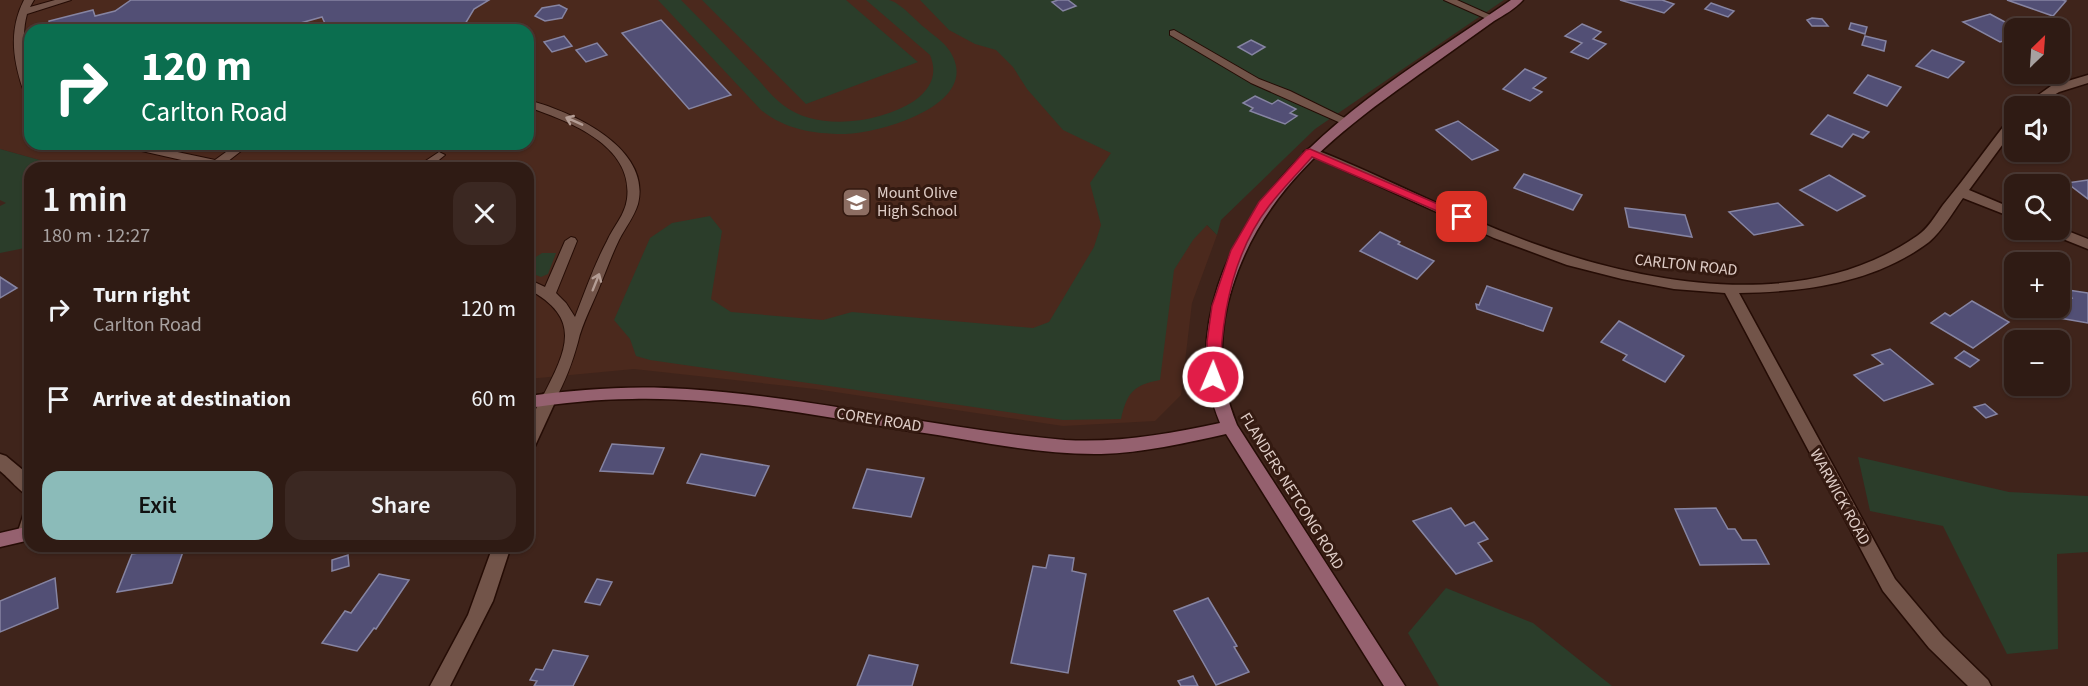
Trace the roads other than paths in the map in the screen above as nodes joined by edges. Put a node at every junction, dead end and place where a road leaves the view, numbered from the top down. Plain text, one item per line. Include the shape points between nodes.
1 (29, 0) edge
2 (66, 0) edge
3 (1449, 0) edge
4 (1518, 0) edge
5 (22, 12) junction
6 (1492, 18) junction
7 (1174, 33) dead end
8 (24, 64) edge
9 (2088, 79) edge
10 (2044, 96) edge
11 (534, 105) edge
12 (1347, 122) junction
13 (2004, 134) edge
14 (171, 150) edge
15 (236, 150) edge
16 (1310, 152) junction
17 (439, 155) dead end
18 (210, 162) edge
19 (220, 162) edge
20 (429, 162) edge
21 (1961, 192) junction
22 (2004, 210) edge
23 (2070, 237) edge
24 (571, 241) dead end
25 (2088, 244) edge
26 (534, 286) edge
27 (1729, 288) junction
28 (549, 294) junction
29 (574, 336) junction
30 (549, 398) junction
31 (534, 401) edge
32 (1230, 428) junction
33 (534, 431) edge
34 (0, 461) edge
35 (24, 481) edge
36 (24, 530) edge
37 (0, 540) edge
38 (500, 552) edge
39 (440, 686) edge
40 (1395, 686) edge
41 (1981, 686) edge

1 - 5 lane
2 - 5 lane
3 - 6 lane
4 - 6 main road, FLANDERS NETCONG ROAD
5 - 8 lane via 18,34
6 - 12 main road, FLANDERS NETCONG ROAD
7 - 12 lane via 1255,81
9 - 10 street
29 -> 11 lane via 633,199 633,185 623,161 601,137 581,124
12 - 16 main road, FLANDERS NETCONG ROAD
13 - 21 street, CARLTON ROAD
14 - 18 lane
15 - 19 lane
16 - 27 street, CARLTON ROAD via 1525,246 1626,275
16 - 32 main road, FLANDERS NETCONG ROAD via 1255,217 1223,292 1216,323 1213,377
17 - 20 lane
21 - 22 street
21 - 27 street, CARLTON ROAD via 1925,237 1864,271 1803,285
23 - 25 street
24 - 28 lane
26 - 28 lane
27 - 41 street, WARWICK ROAD via 1889,585 1936,642
28 - 29 lane via 565,310
29 - 30 lane via 565,368
30 - 31 main road, COREY ROAD
30 - 32 main road, COREY ROAD via 620,392 713,396 1081,447 1146,444
30 - 33 street
32 - 40 main road, FLANDERS NETCONG ROAD
34 - 35 street
36 - 37 main road
38 - 39 street via 480,613

